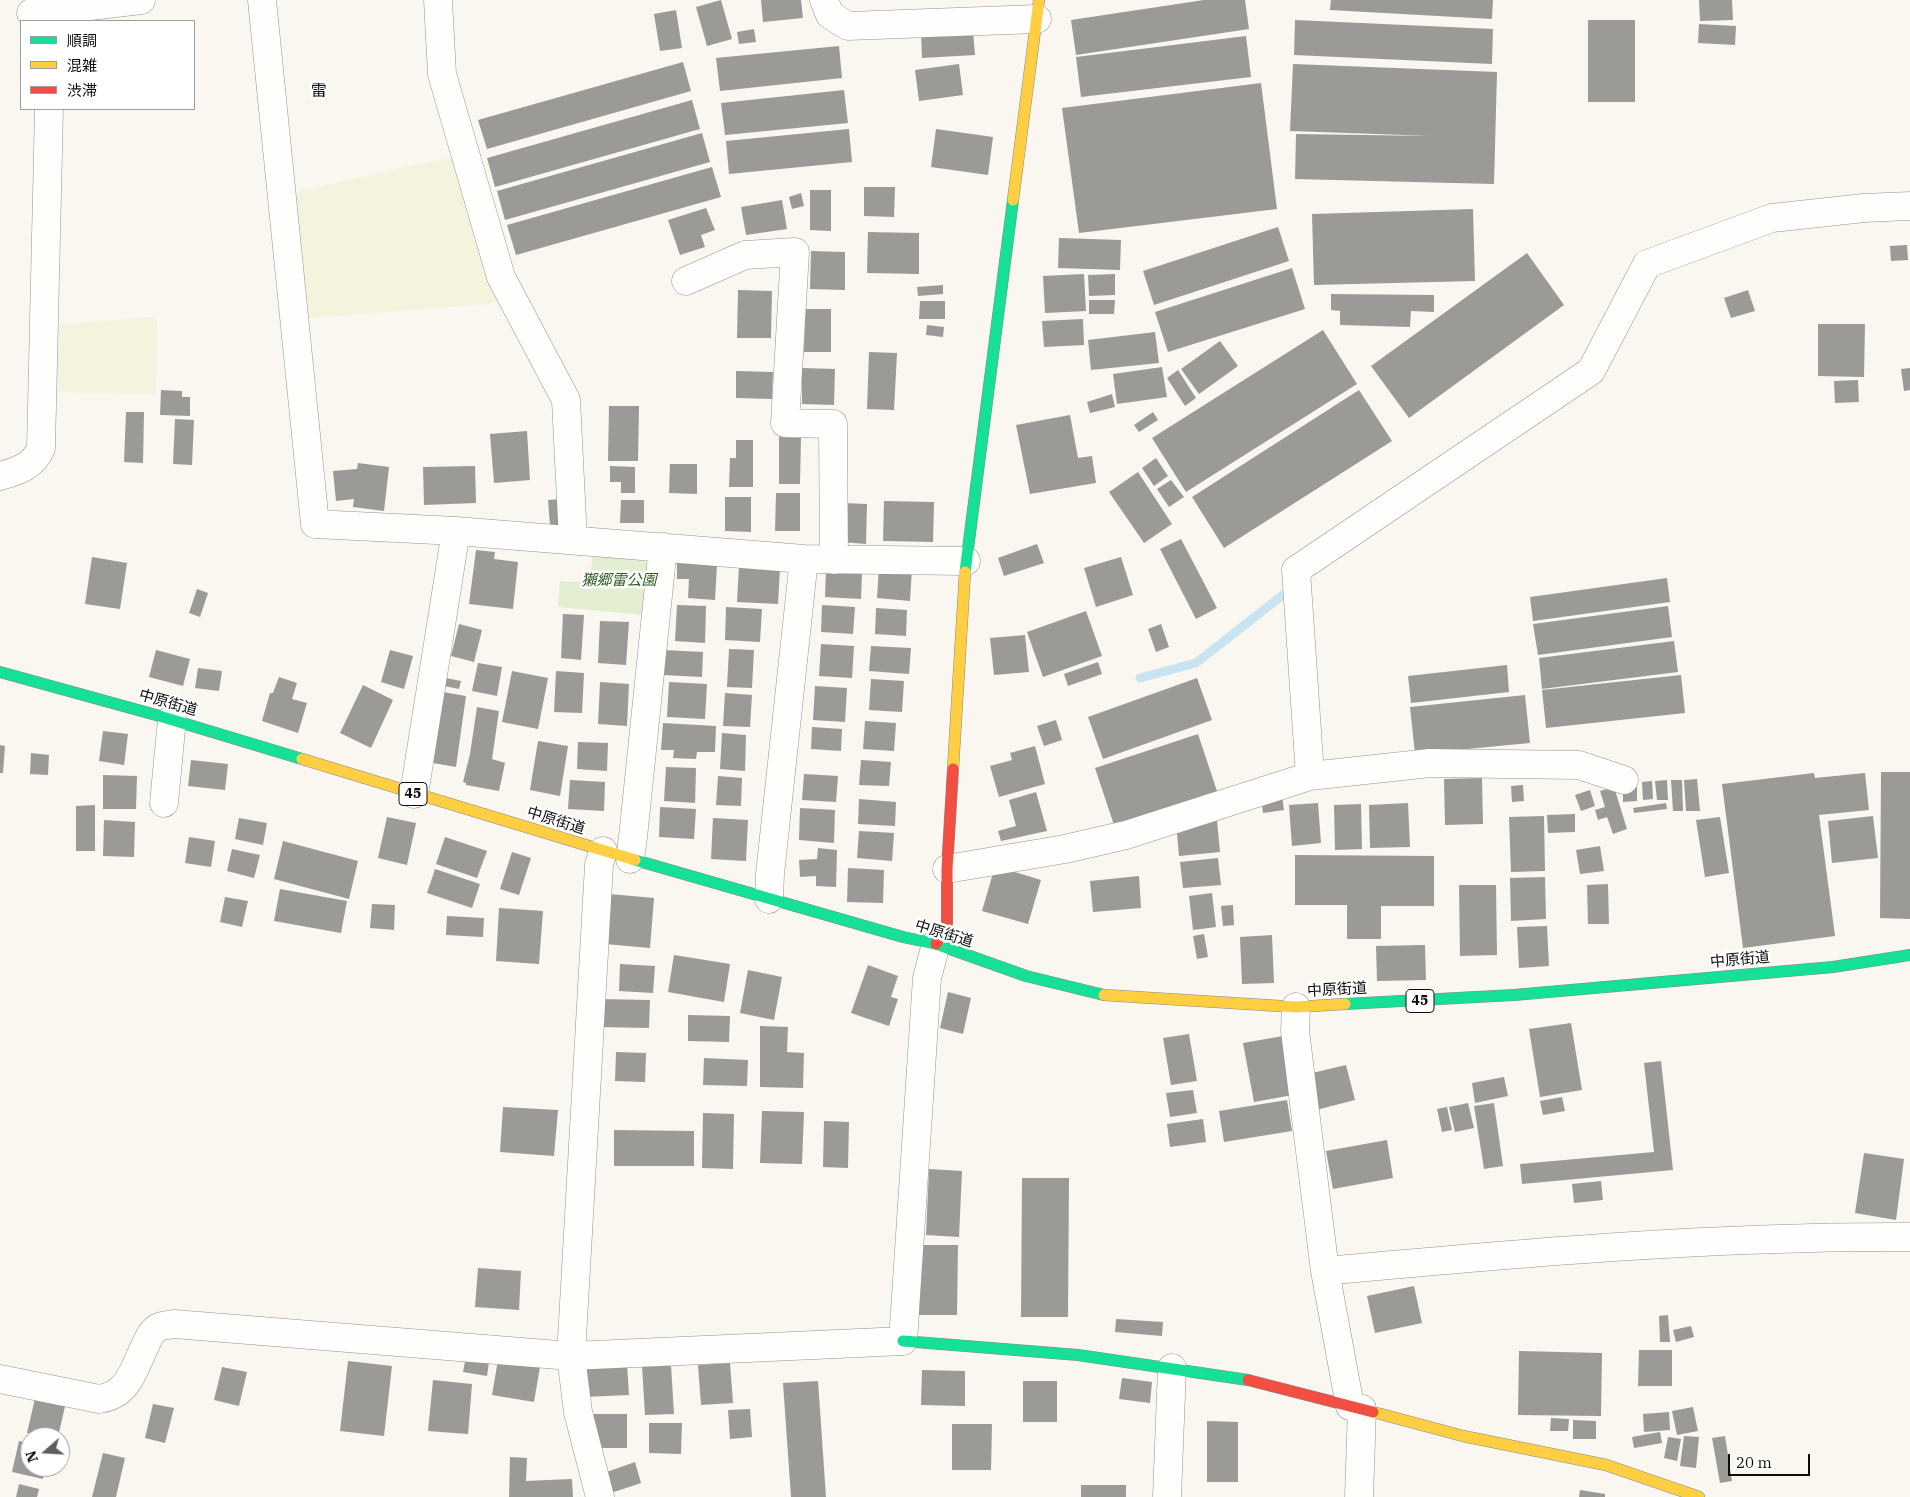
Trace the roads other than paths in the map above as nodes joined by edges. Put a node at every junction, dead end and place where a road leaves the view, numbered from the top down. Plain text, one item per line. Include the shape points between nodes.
1 (141, 0) edge
2 (262, 0) edge
3 (438, 0) edge
4 (824, 0) edge
5 (1038, 10) edge
6 (31, 11) edge
7 (50, 110) edge
8 (1910, 206) edge
9 (686, 281) dead end
10 (0, 476) edge
11 (456, 531) junction
12 (573, 540) junction
13 (663, 547) junction
14 (804, 559) junction
15 (834, 560) junction
16 (966, 560) junction
17 (0, 672) edge
18 (172, 720) junction
19 (1310, 776) junction
20 (1624, 780) dead end
21 (414, 794) junction
22 (164, 803) dead end
23 (603, 851) junction
24 (630, 859) junction
25 (947, 870) junction
26 (769, 899) junction
27 (936, 944) junction
28 (1910, 955) edge
29 (1296, 1007) junction
30 (1910, 1237) edge
31 (1325, 1271) junction
32 (903, 1341) junction
33 (571, 1356) junction
34 (1172, 1368) junction
35 (0, 1379) edge
36 (1356, 1408) junction
37 (600, 1497) edge
38 (1167, 1497) edge
39 (1359, 1497) edge
40 (1699, 1497) edge

1 - 6 street
2 - 11 street via 315,524
3 - 12 street via 442,74 501,277 566,400
4 - 5 street via 830,15 848,26
5 - 16 main road
7 - 10 street via 41,448 29,465
8 - 19 street via 1772,218 1647,264 1592,370 1296,570
9 - 15 street via 745,255 795,252 785,423 833,424
11 - 12 street
11 - 21 street
12 - 13 street
13 - 14 street
13 - 24 street
14 - 15 street
14 - 26 street
15 - 16 street
16 - 25 main road
17 - 18 main road, 中原街道 / 45
18 - 21 main road, 中原街道 / 45
18 - 22 street
19 - 20 street via 1430,763 1460,763 1579,765
19 - 25 street via 1126,835
21 - 23 main road, 中原街道 / 45
23 - 24 main road, 中原街道 / 45
23 - 33 street via 599,864
24 - 26 main road, 中原街道 / 45
25 - 27 main road via 947,924
26 - 27 main road, 中原街道 / 45
27 - 29 main road, 中原街道 / 45 via 1026,976 1111,997
27 - 32 street via 928,978
28 - 29 main road, 中原街道 / 45 via 1833,967 1514,995
29 - 31 street via 1294,1031
30 - 31 street via 1786,1237 1657,1244 1524,1252
31 - 36 street
32 - 33 street
32 - 34 main road via 1078,1355
33 - 35 street via 174,1324 157,1328 148,1338 127,1384 110,1397 99,1399
33 - 37 street via 578,1412
34 - 36 main road via 1250,1380
34 - 38 street
36 - 39 street
36 - 40 main road via 1462,1436 1606,1465

